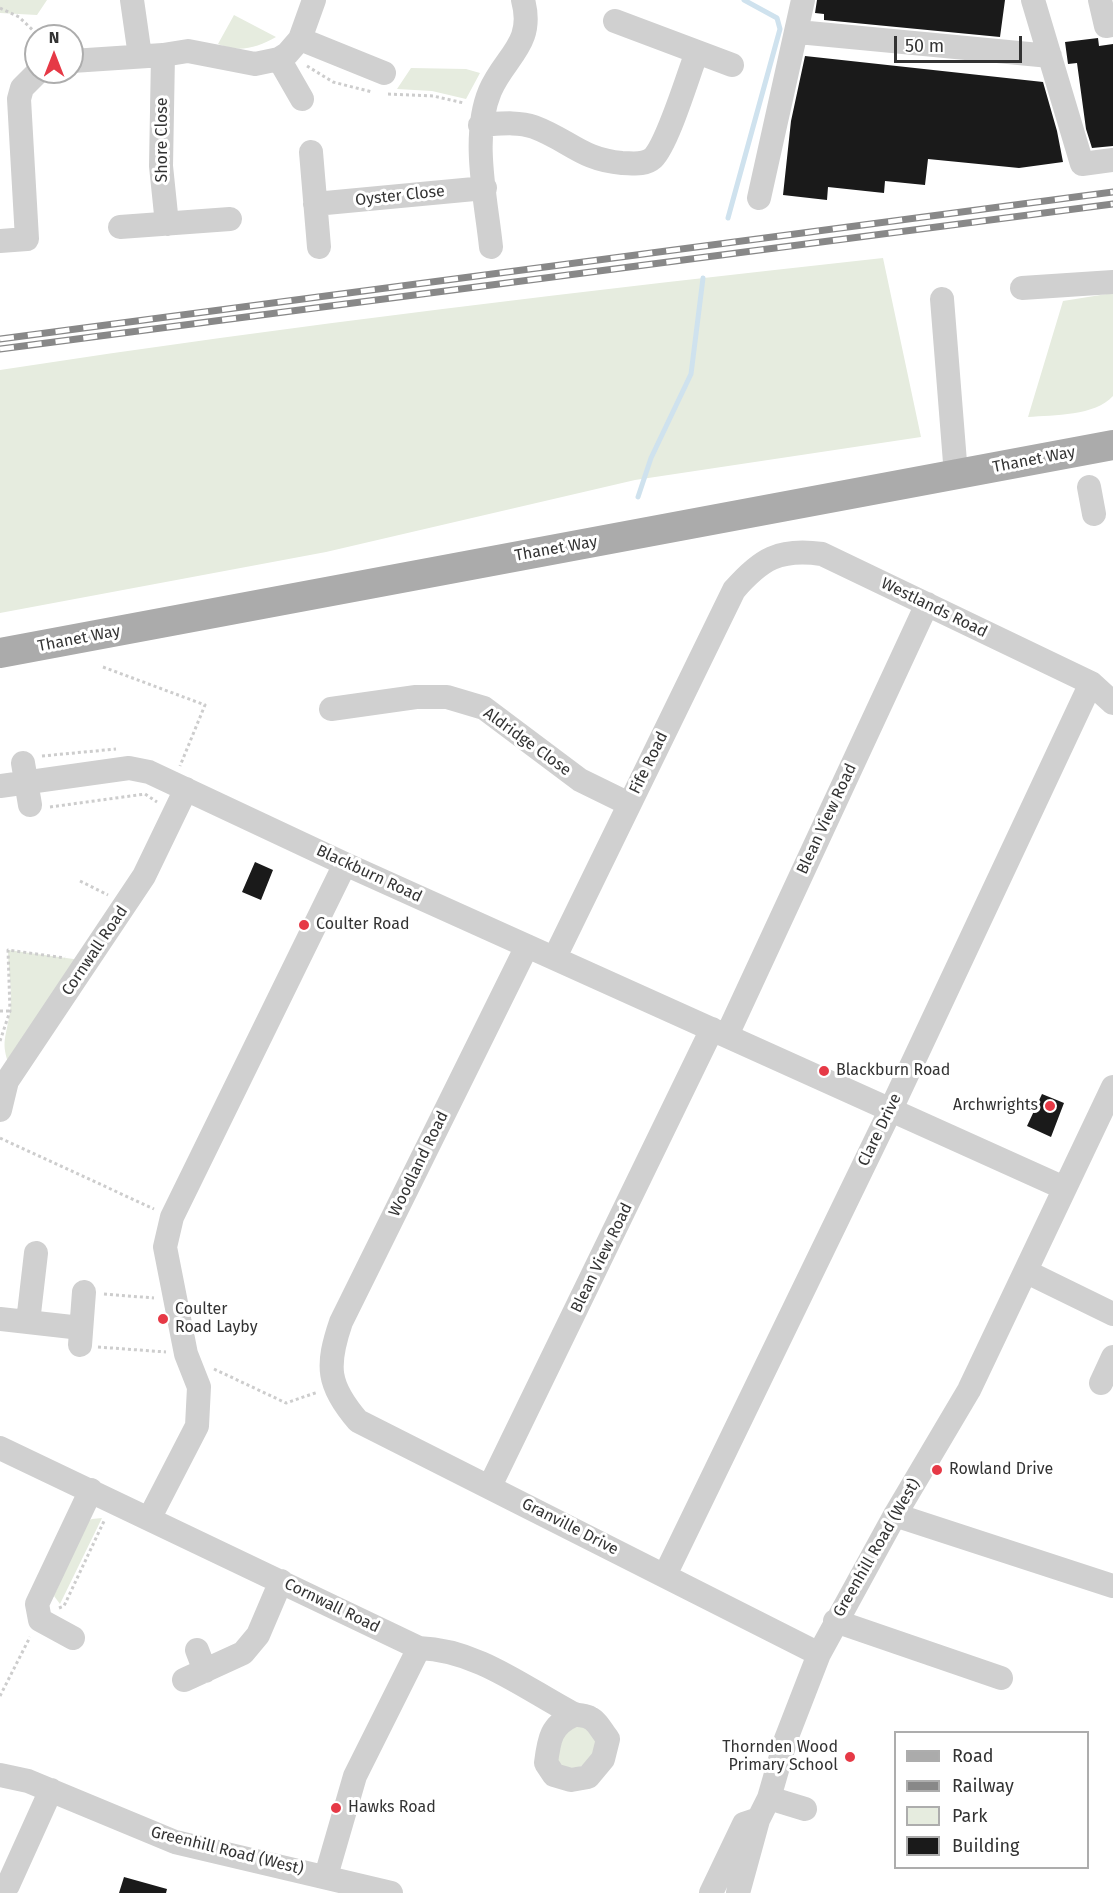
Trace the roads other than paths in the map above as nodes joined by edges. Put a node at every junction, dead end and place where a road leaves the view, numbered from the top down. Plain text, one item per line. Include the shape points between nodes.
1 (132, 0) edge
2 (314, 0) edge
3 (523, 0) edge
4 (803, 0) edge
5 (1033, 0) edge
6 (1100, 0) edge
7 (615, 21) dead end
8 (1113, 25) edge
9 (798, 32) junction
10 (300, 39) junction
11 (697, 52) junction
12 (152, 56) junction
13 (1050, 56) junction
14 (279, 59) junction
15 (84, 60) edge
16 (732, 65) dead end
17 (384, 73) dead end
18 (26, 84) edge
19 (302, 99) dead end
20 (480, 125) junction
21 (311, 152) dead end
22 (1113, 160) edge
23 (485, 188) junction
24 (759, 198) dead end
25 (315, 204) junction
26 (230, 219) dead end
27 (166, 224) junction
28 (120, 227) dead end
29 (0, 241) edge
30 (319, 247) dead end
31 (491, 247) dead end
32 (1113, 282) edge
33 (1022, 288) dead end
34 (942, 299) dead end
35 (1113, 445) edge
36 (956, 475) junction
37 (749, 573) joint
38 (927, 604) junction
39 (0, 653) edge
40 (1091, 683) junction
41 (1113, 703) edge
42 (344, 714) dead end
43 (0, 786) edge
44 (179, 786) junction
45 (629, 804) junction
46 (345, 864) junction
47 (527, 946) junction
48 (555, 957) junction
49 (720, 1032) junction
50 (3, 1081) edge
51 (1113, 1087) edge
52 (0, 1110) edge
53 (891, 1110) junction
54 (1064, 1188) junction
55 (36, 1252) dead end
56 (1027, 1272) junction
57 (84, 1292) road end
58 (1113, 1314) edge
59 (0, 1319) edge
60 (28, 1322) junction
61 (1113, 1356) edge
62 (1102, 1384) edge
63 (334, 1387) joint
64 (0, 1448) edge
65 (490, 1486) junction
66 (91, 1490) junction
67 (895, 1515) junction
68 (150, 1517) junction
69 (666, 1575) junction
70 (281, 1581) junction
71 (1113, 1586) edge
72 (835, 1622) junction
73 (73, 1638) dead end
74 (419, 1648) junction
75 (819, 1654) junction
76 (195, 1667) dead end
77 (1001, 1678) dead end
78 (574, 1715) dead end
79 (0, 1774) edge
80 (51, 1790) junction
81 (769, 1798) junction
82 (805, 1809) dead end
83 (758, 1820) junction
84 (326, 1876) junction
85 (8, 1885) dead end
86 (391, 1893) edge
87 (711, 1893) edge
88 (738, 1893) edge

1 - 12 street, Shore Close
2 - 10 street
3 - 20 street via 523,39 491,90
4 - 9 street
5 - 13 street
6 - 8 street via 1106,26
7 - 11 street
9 - 13 street
9 - 24 street
10 - 14 street
10 - 17 street
11 - 16 street
11 - 20 street via 662,143 652,159 637,165 590,157 533,127 513,123
12 - 14 street via 188,51 255,64
12 - 15 street
12 - 27 street, Shore Close via 164,122 161,166
13 - 22 street via 1082,164
14 - 19 street
18 - 29 street via 19,99 27,239
20 - 23 street
21 - 25 street
23 - 25 street, Oyster Close
23 - 31 street
25 - 30 street
26 - 27 street
27 - 28 street
32 - 33 street
34 - 36 street
35 - 36 main road, Thanet Way
36 - 39 main road, Thanet Way
37 - 38 street, Westlands Road via 771,556 800,551 822,554
37 - 45 street, Fife Road via 734,590
38 - 40 street, Westlands Road
38 - 49 street, Blean View Road
40 - 41 street, Westlands Road
40 - 53 street, Clare Drive
42 - 45 street, Aldridge Close via 416,698 447,698 484,708 579,780
43 - 44 street, Blackburn Road via 30,790 129,768 149,772
44 - 46 street, Blackburn Road
44 - 50 street, Cornwall Road via 144,876
45 - 48 street, Fife Road
46 - 47 street, Blackburn Road
46 - 68 street via 172,1217 165,1247 174,1300 199,1387 197,1426
47 - 48 street, Blackburn Road
47 - 63 street, Woodland Road via 341,1322 331,1352
48 - 49 street, Blackburn Road
49 - 53 street, Blackburn Road
49 - 65 street, Blean View Road
50 - 52 street, Cornwall Road
51 - 54 street, Greenhill Road (West)
53 - 54 street, Blackburn Road
53 - 69 street, Clare Drive
54 - 56 street, Greenhill Road (West)
55 - 60 street
56 - 58 street
56 - 67 street, Greenhill Road (West) via 969,1390
57 - 60 street via 80,1336
59 - 60 street
61 - 62 street
63 - 65 street, Granville Drive via 358,1421
64 - 66 street, Cornwall Road
65 - 69 street, Granville Drive
66 - 68 street, Cornwall Road
66 - 73 street via 38,1604 40,1620
67 - 71 street
67 - 72 street, Greenhill Road (West)
68 - 70 street, Cornwall Road
69 - 75 street, Granville Drive
70 - 74 street, Cornwall Road
70 - 76 street via 258,1635 243,1653
72 - 75 street, Greenhill Road (West)
72 - 77 street
74 - 78 street, Cornwall Road via 441,1648 476,1660
74 - 84 street via 355,1776
75 - 81 street, Greenhill Road (West) via 786,1738
79 - 80 street, Greenhill Road (West)
80 - 84 street, Greenhill Road (West) via 161,1837
80 - 85 street
81 - 82 street
81 - 83 street, Greenhill Road (West)
83 - 87 street via 744,1824
83 - 88 street, Greenhill Road (West)
84 - 86 street, Greenhill Road (West)

